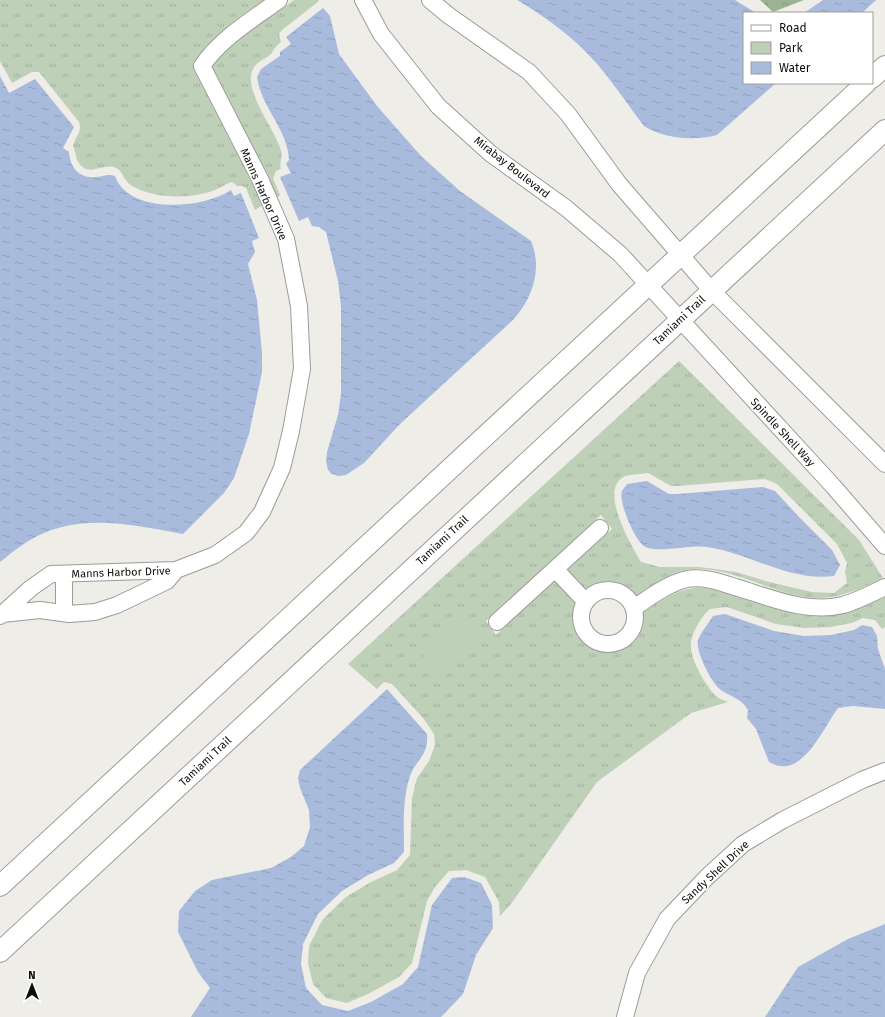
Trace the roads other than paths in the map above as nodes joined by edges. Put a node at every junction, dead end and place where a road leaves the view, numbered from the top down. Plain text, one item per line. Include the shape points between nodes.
1 (279, 0) edge
2 (363, 0) edge
3 (430, 0) edge
4 (885, 66) edge
5 (873, 77) edge
6 (865, 84) edge
7 (885, 130) edge
8 (681, 256) junction
9 (649, 286) junction
10 (711, 290) junction
11 (680, 319) junction
12 (885, 464) edge
13 (600, 528) dead end
14 (885, 546) edge
15 (555, 569) junction
16 (176, 570) junction
17 (64, 574) junction
18 (885, 587) edge
19 (586, 602) junction
20 (634, 608) junction
21 (64, 613) junction
22 (1, 615) edge
23 (498, 622) dead end
24 (885, 771) edge
25 (0, 886) edge
26 (0, 952) edge
27 (625, 1017) edge

1 - 16 street, Manns Harbor Drive via 211,53 202,66 260,179 286,239 299,306 302,369 291,431 282,468 262,512 246,533 215,555
2 - 9 street, Mirabay Boulevard via 381,34 438,106 491,154 566,208 620,254
3 - 8 street via 529,72 568,114 619,184
4 - 5 main road
6 - 8 main road
7 - 10 main road, Tamiami Trail
8 - 9 main road
8 - 10 street
9 - 11 street, Mirabay Boulevard
9 - 25 main road
10 - 11 main road, Tamiami Trail
10 - 12 street
11 - 14 street, Spindle Shell Way
11 - 26 main road, Tamiami Trail
13 - 15 street
15 - 19 street
15 - 23 street
16 - 17 street, Manns Harbor Drive
16 - 21 street via 167,581 117,605 88,613
17 - 21 street
17 - 22 street, Manns Harbor Drive via 51,574
18 - 20 street via 842,605 822,607 798,606 706,578 687,579 660,590
19 - 20 street via 599,591 608,590 624,595
19 - 20 street via 581,619 584,627 588,635 604,643 619,641 631,632
21 - 22 street via 40,610
24 - 27 street, Sandy Shell Drive via 782,820 743,844 707,877 667,919 637,973

